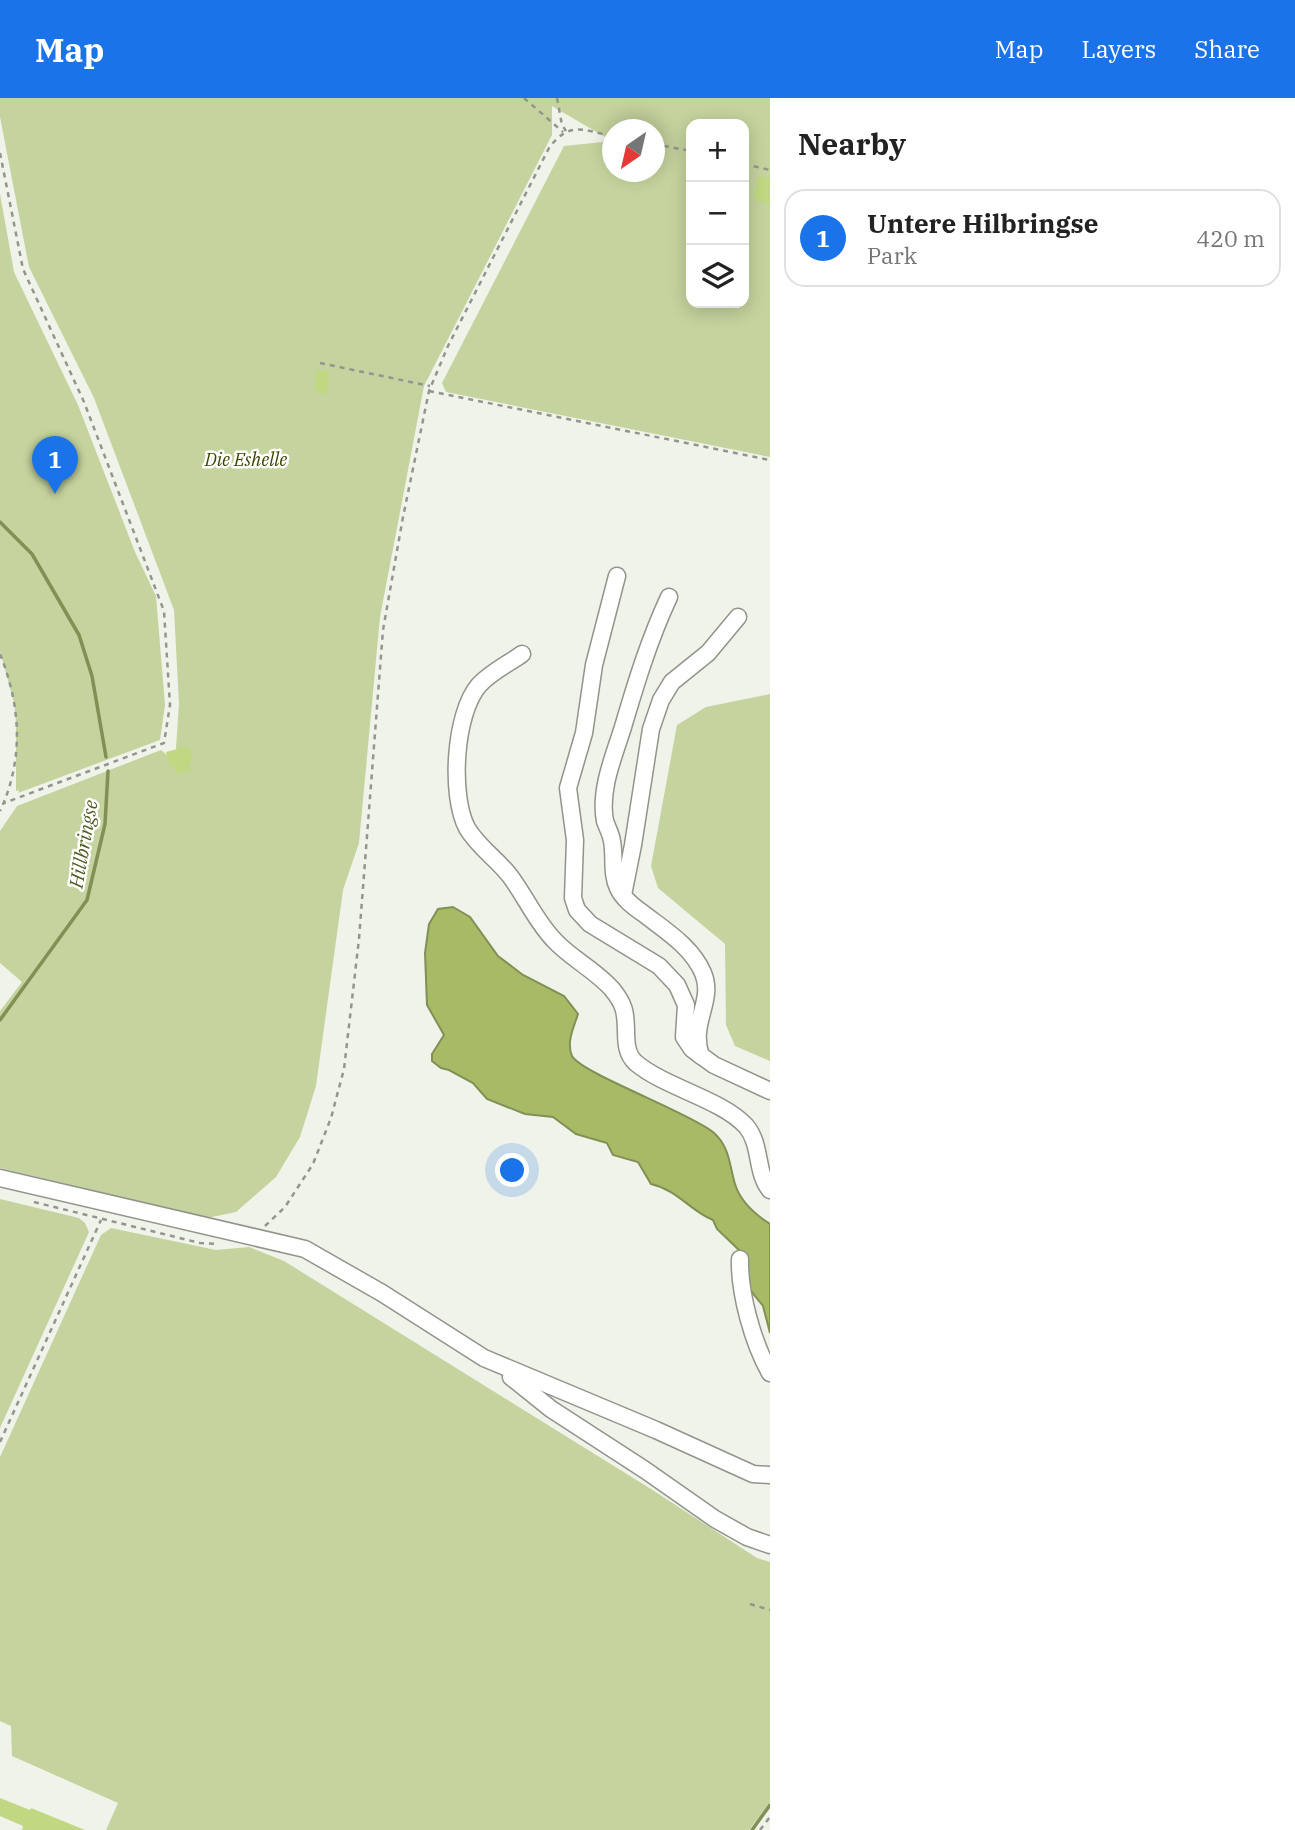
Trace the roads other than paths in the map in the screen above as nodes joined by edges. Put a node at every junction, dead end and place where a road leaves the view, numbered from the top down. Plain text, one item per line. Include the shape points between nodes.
1 (617, 576) dead end
2 (669, 597) dead end
3 (738, 617) dead end
4 (522, 654) dead end
5 (622, 895) junction
6 (702, 1058) junction
7 (770, 1091) edge
8 (0, 1178) edge
9 (770, 1190) edge
10 (740, 1259) dead end
11 (484, 1358) junction
12 (770, 1373) edge
13 (770, 1475) edge
14 (770, 1545) edge

1 - 6 lane via 568,788 575,840 573,898 590,925 659,966 677,985 686,1005 684,1037
2 - 5 lane via 643,658 606,784 605,820 612,839 614,877
3 - 5 lane via 708,653 672,682 656,711
4 - 9 lane via 477,688 468,707 456,765 460,813 469,832 507,872 541,925 613,990 624,1008 626,1046 634,1062 744,1124
5 - 6 lane via 690,951 700,967 707,986 697,1030
6 - 7 lane
8 - 11 lane via 305,1249
10 - 12 lane via 741,1289
11 - 13 lane via 753,1474
11 - 14 lane via 551,1409 715,1519

